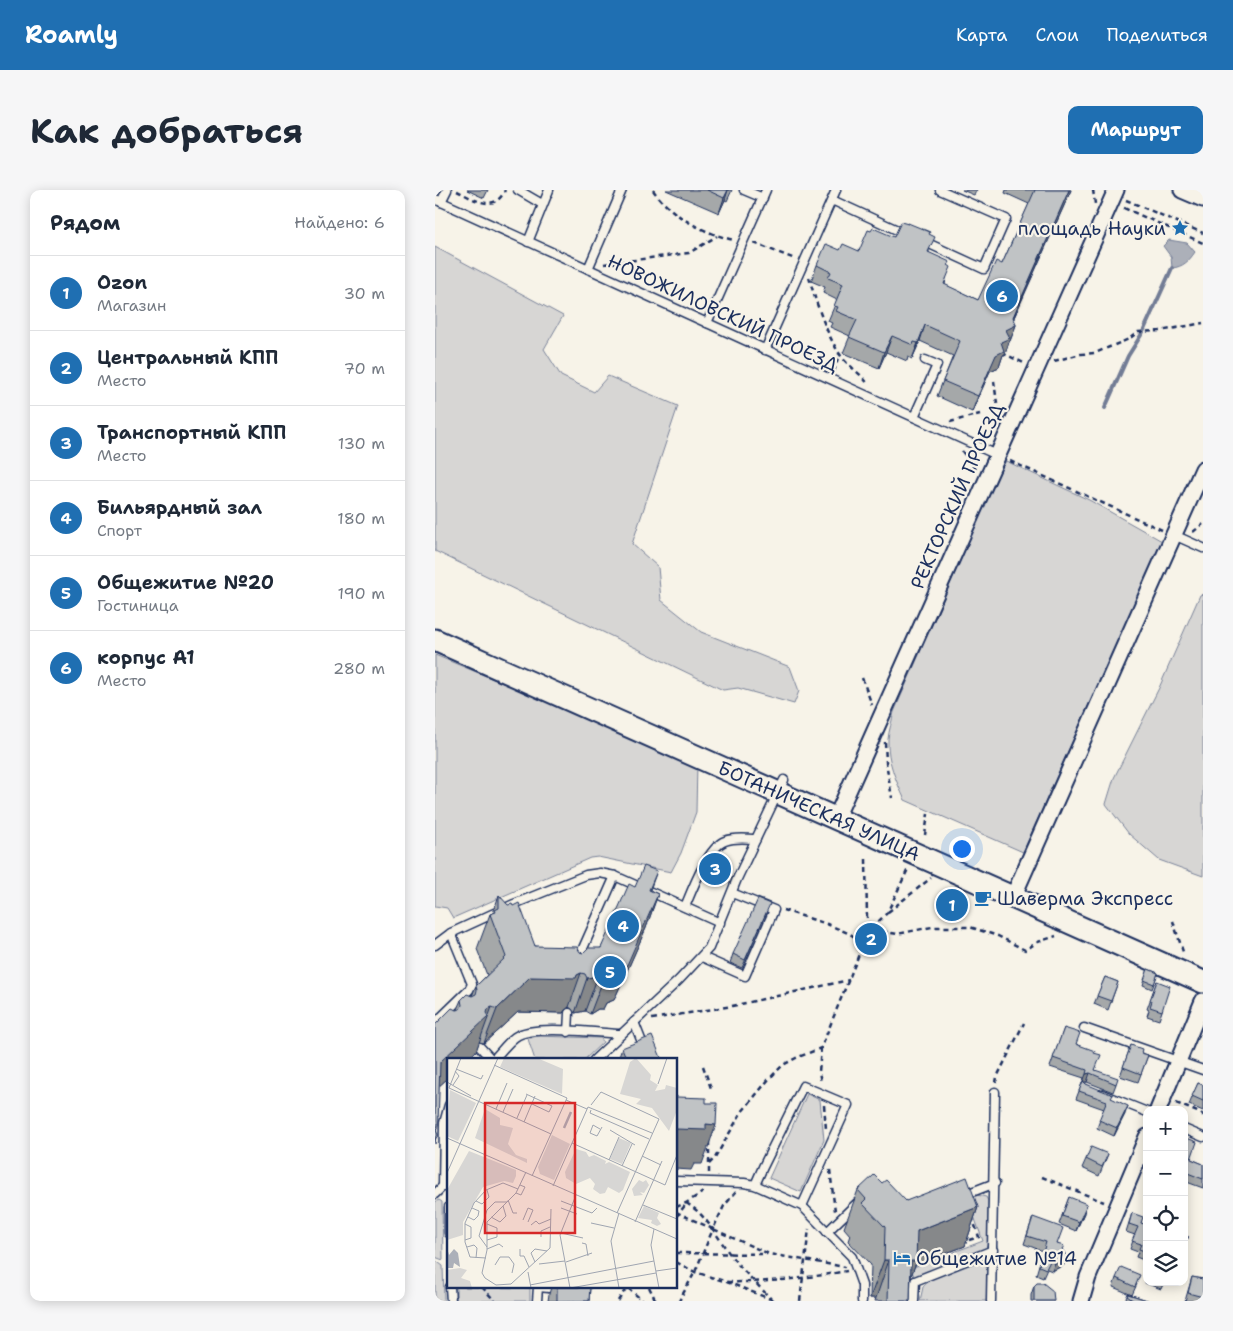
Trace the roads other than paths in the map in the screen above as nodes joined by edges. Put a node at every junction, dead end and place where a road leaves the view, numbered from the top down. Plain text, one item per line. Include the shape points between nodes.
1 (447, 190) edge
2 (518, 190) edge
3 (549, 190) edge
4 (622, 190) edge
5 (744, 190) edge
6 (766, 190) edge
7 (836, 190) edge
8 (940, 190) edge
9 (1181, 190) edge
10 (1113, 195) edge
11 (763, 198) junction
12 (1203, 199) edge
13 (438, 200) edge
14 (832, 200) junction
15 (543, 204) junction
16 (528, 242) junction
17 (588, 269) junction
18 (707, 323) junction
19 (765, 350) junction
20 (925, 360) dead end
21 (914, 418) junction
22 (997, 456) junction
23 (1203, 470) edge
24 (1174, 535) junction
25 (1203, 548) edge
26 (435, 626) edge
27 (435, 640) edge
28 (781, 787) junction
29 (838, 812) junction
30 (756, 839) junction
31 (615, 876) junction
32 (1016, 891) junction
33 (732, 893) junction
34 (514, 904) junction
35 (685, 907) junction
36 (517, 913) edge
37 (720, 922) junction
38 (451, 933) junction
39 (435, 945) edge
40 (702, 957) junction
41 (586, 966) edge
42 (1203, 967) edge
43 (1203, 982) edge
44 (1203, 1000) edge
45 (447, 1012) junction
46 (569, 1013) dead end
47 (453, 1018) edge
48 (634, 1022) junction
49 (435, 1023) edge
50 (1084, 1028) dead end
51 (568, 1032) junction
52 (621, 1034) junction
53 (480, 1047) edge
54 (490, 1058) edge
55 (494, 1058) edge
56 (596, 1058) edge
57 (648, 1058) edge
58 (1179, 1061) junction
59 (1203, 1070) edge
60 (1094, 1090) edge
61 (995, 1092) road end
62 (1161, 1104) edge
63 (1143, 1110) edge
64 (447, 1112) edge
65 (1188, 1130) edge
66 (1203, 1136) edge
67 (1143, 1146) edge
68 (435, 1148) edge
69 (444, 1148) junction
70 (677, 1181) edge
71 (995, 1183) junction
72 (755, 1185) junction
73 (446, 1188) edge
74 (435, 1194) edge
75 (867, 1194) edge
76 (956, 1198) edge
77 (802, 1206) junction
78 (827, 1232) junction
79 (993, 1250) junction
80 (450, 1288) edge
81 (538, 1288) edge
82 (1085, 1300) edge
83 (451, 1301) edge
84 (537, 1301) edge
85 (862, 1301) edge
86 (914, 1301) edge
87 (991, 1301) edge

1 - 13 lane
2 - 15 lane
3 - 15 lane
4 - 17 lane
5 - 11 lane
6 - 11 lane
7 - 14 lane
8 - 14 lane via 1006,220 984,269
9 - 12 street
10 - 22 street, РЕКТОРСКИЙ ПРОЕЗД
11 - 18 lane
13 - 16 lane, НОВОЖИЛОВСКИЙ ПРОЕЗД
14 - 19 lane
15 - 16 lane
16 - 17 lane, НОВОЖИЛОВСКИЙ ПРОЕЗД
17 - 18 lane, НОВОЖИЛОВСКИЙ ПРОЕЗД
18 - 19 lane, НОВОЖИЛОВСКИЙ ПРОЕЗД
19 - 21 lane, НОВОЖИЛОВСКИЙ ПРОЕЗД
20 - 21 lane via 937,365
21 - 22 lane, НОВОЖИЛОВСКИЙ ПРОЕЗД
22 - 29 street, РЕКТОРСКИЙ ПРОЕЗД
23 - 24 street
24 - 25 lane
24 - 32 street
26 - 28 street, БОТАНИЧЕСКАЯ УЛИЦА
27 - 28 street, БОТАНИЧЕСКАЯ УЛИЦА
28 - 29 street, БОТАНИЧЕСКАЯ УЛИЦА
28 - 30 lane
29 - 32 street, БОТАНИЧЕСКАЯ УЛИЦА
30 - 33 lane
30 - 35 lane via 723,841 714,850
31 - 34 lane via 586,875
31 - 35 lane
31 - 41 lane via 580,955 582,964
32 - 42 street, БОТАНИЧЕСКАЯ УЛИЦА
32 - 43 street, БОТАНИЧЕСКАЯ УЛИЦА
33 - 37 lane
33 - 40 lane via 774,910 745,976
34 - 36 lane
34 - 38 lane
35 - 37 lane
37 - 40 lane
38 - 39 lane
38 - 45 lane via 472,984
40 - 48 lane
44 - 58 street
45 - 47 lane
45 - 49 lane
46 - 51 lane
48 - 52 lane
48 - 57 lane
50 - 58 lane
51 - 52 lane
51 - 55 lane via 539,1030 523,1034 515,1037
52 - 56 lane
53 - 54 lane
58 - 59 lane
58 - 62 street
60 - 63 lane
61 - 71 lane
64 - 69 lane
65 - 66 lane
67 - 82 street via 1117,1207
68 - 69 lane
69 - 73 lane
70 - 72 lane
71 - 76 lane
71 - 79 lane
72 - 77 lane
72 - 77 lane via 803,1086 848,1104
73 - 74 lane
75 - 78 lane
77 - 78 lane
78 - 85 lane via 852,1257 863,1285
79 - 86 lane via 915,1281
79 - 87 lane
80 - 83 lane
81 - 84 lane

